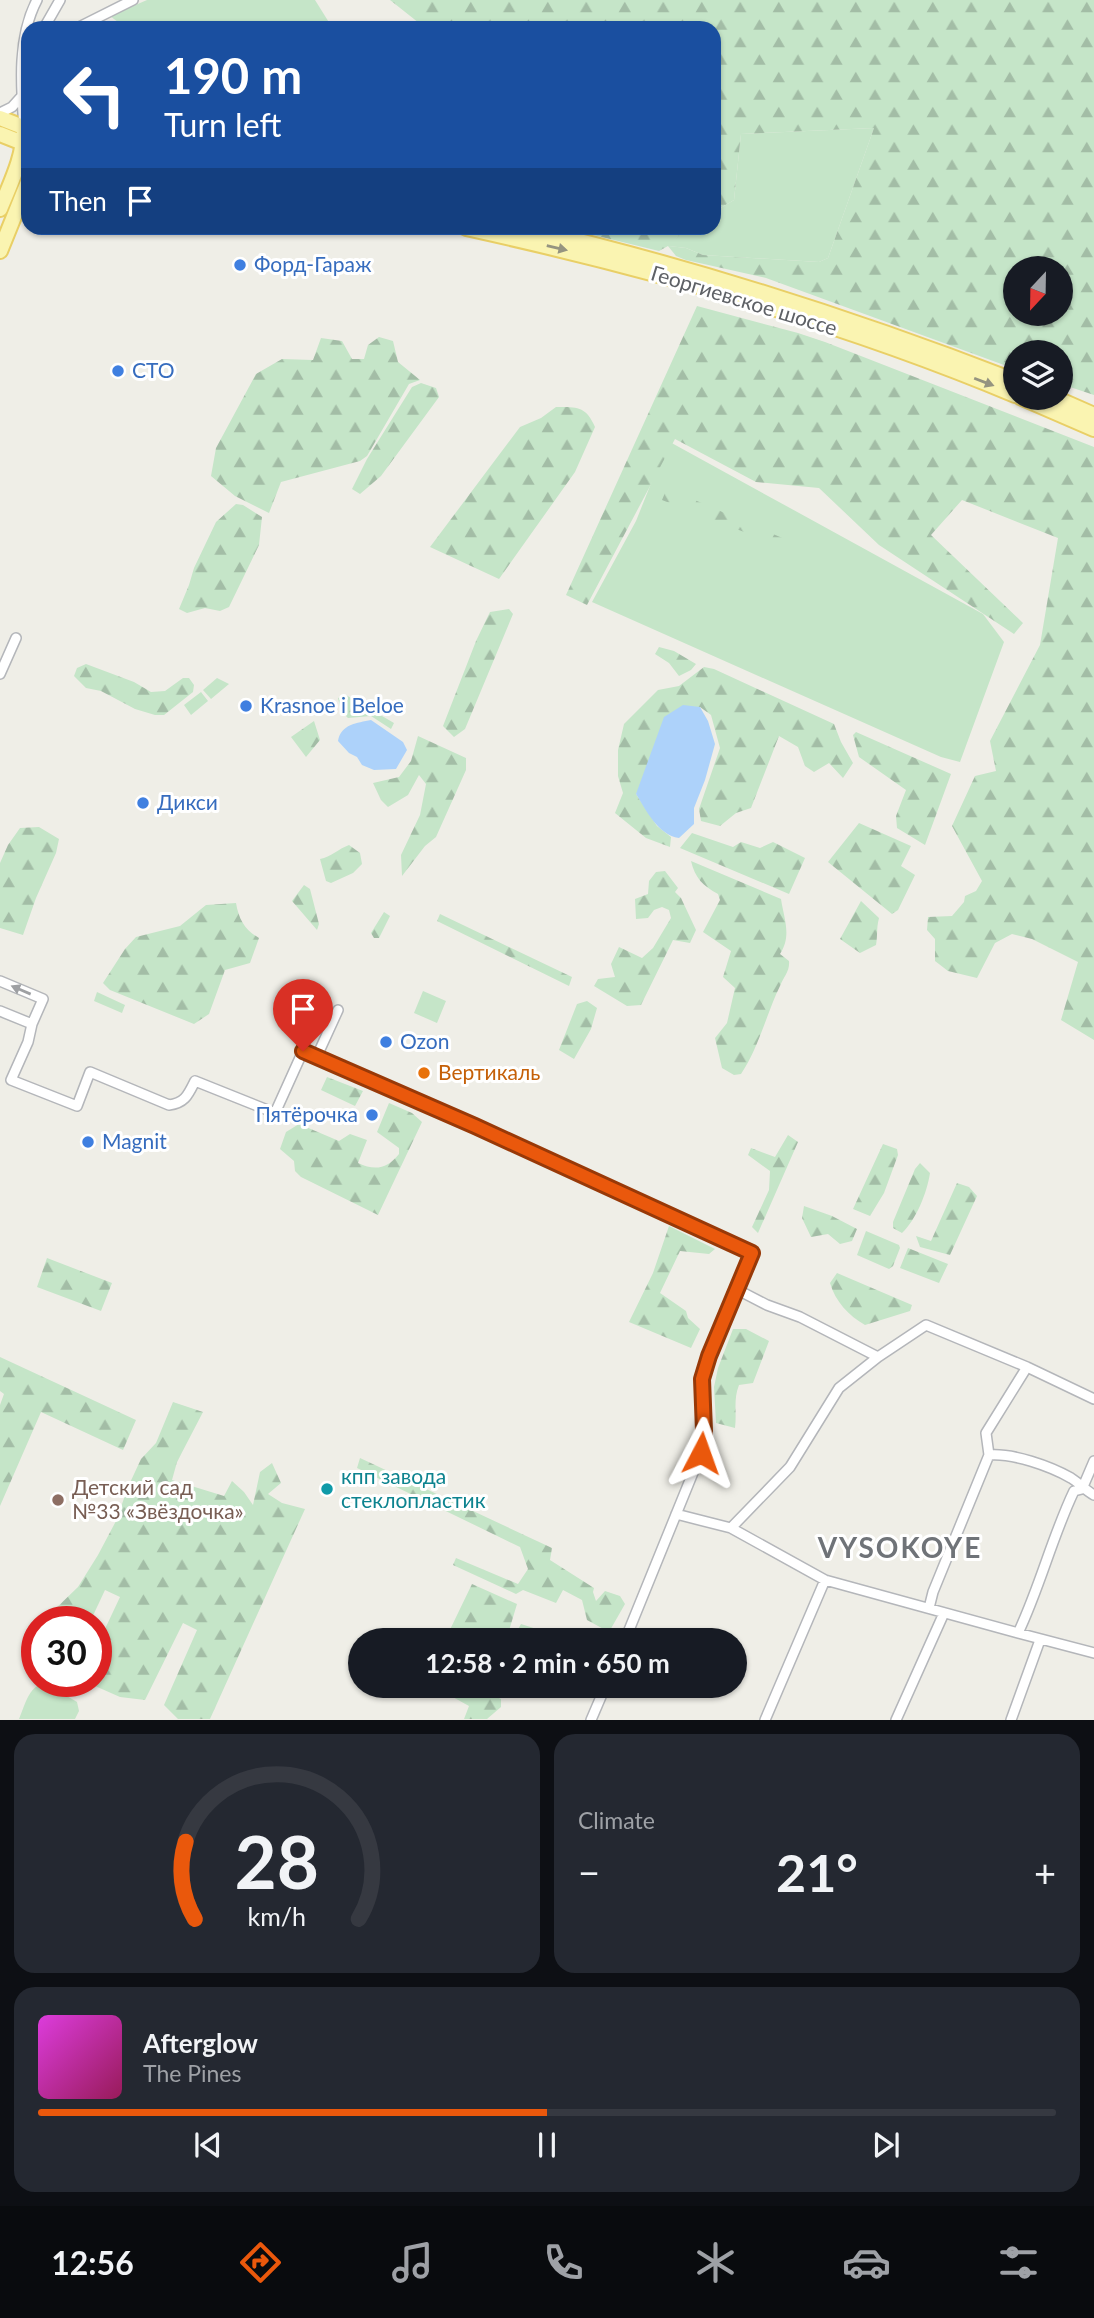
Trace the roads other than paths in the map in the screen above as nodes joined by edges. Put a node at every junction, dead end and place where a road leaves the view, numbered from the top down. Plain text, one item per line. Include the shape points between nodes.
1 (37, 0) edge
2 (61, 0) edge
3 (134, 0) edge
4 (29, 21) edge
5 (48, 21) edge
6 (91, 21) edge
7 (21, 97) edge
8 (0, 116) edge
9 (21, 132) edge
10 (0, 134) edge
11 (21, 136) edge
12 (21, 155) edge
13 (21, 200) edge
14 (0, 209) edge
15 (496, 235) edge
16 (556, 235) edge
17 (0, 251) edge
18 (1003, 377) edge
19 (1003, 390) edge
20 (1073, 406) edge
21 (1050, 410) edge
22 (1094, 415) edge
23 (1094, 429) edge
24 (16, 638) dead end
25 (0, 674) edge
26 (0, 981) edge
27 (338, 1010) dead end
28 (0, 1011) edge
29 (32, 1024) junction
30 (317, 1056) junction
31 (736, 1289) junction
32 (878, 1357) junction
33 (1027, 1367) junction
34 (1094, 1399) edge
35 (989, 1455) junction
36 (1094, 1461) edge
37 (1082, 1489) junction
38 (1094, 1495) edge
39 (676, 1514) junction
40 (731, 1528) junction
41 (825, 1580) junction
42 (929, 1608) junction
43 (944, 1613) junction
44 (630, 1628) edge
45 (1018, 1633) junction
46 (1040, 1640) junction
47 (1094, 1653) edge
48 (600, 1698) edge
49 (591, 1720) edge
50 (765, 1720) edge
51 (896, 1720) edge
52 (1011, 1720) edge

1 - 4 street
2 - 5 street
3 - 6 street
7 - 8 street
8 - 9 main road
10 - 11 main road
12 - 14 main road
13 - 17 main road
15 -> 19 main road, Георгиевское шоссе via 749,300
16 - 18 main road, Георгиевское шоссе via 736,283
20 - 22 main road
21 - 23 main road
24 - 25 street
29 -> 26 street via 43,999
27 - 30 street
28 - 29 street
29 - 30 street via 29,1042 11,1080 77,1106 90,1072 169,1105 187,1098 195,1081 275,1113 303,1051
30 - 31 street via 752,1253
31 - 32 street
31 - 39 street via 702,1379 701,1453
32 - 33 street via 926,1325
32 - 40 street via 839,1388 790,1467
33 - 34 street
33 - 35 street via 986,1433
35 - 37 street via 1042,1464 1074,1479
35 - 42 street
36 - 37 street
37 - 38 street
37 - 45 street via 1074,1491 1061,1518
39 - 40 street
39 - 44 street
40 - 41 street
41 - 42 street
41 - 50 street
42 - 43 street
43 - 45 street
43 - 51 street
45 - 46 street
46 - 47 street
46 - 52 street
48 - 49 street

